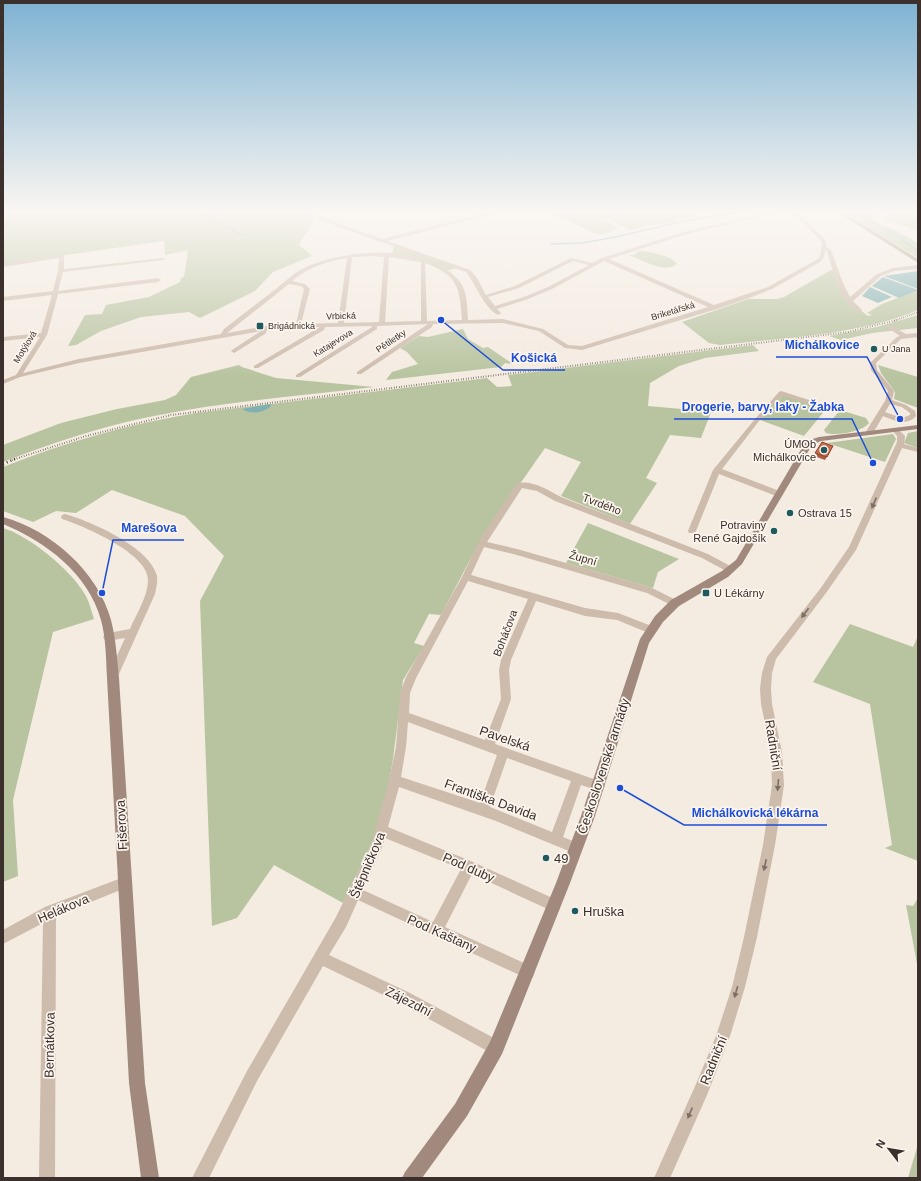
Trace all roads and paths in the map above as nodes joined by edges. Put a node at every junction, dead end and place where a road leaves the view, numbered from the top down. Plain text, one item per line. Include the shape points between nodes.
1 (85, 268) edge
2 (309, 268) edge
3 (348, 268) edge
4 (386, 268) edge
5 (422, 268) edge
6 (438, 268) edge
7 (459, 268) edge
8 (555, 268) edge
9 (587, 268) edge
10 (625, 268) edge
11 (812, 268) edge
12 (835, 268) edge
13 (907, 268) edge
14 (60, 271) joint
15 (158, 280) dead end
16 (288, 282) junction
17 (55, 292) junction
18 (484, 297) junction
19 (3, 299) edge
20 (849, 301) junction
21 (494, 308) junction
22 (715, 308) junction
23 (859, 310) dead end
24 (465, 321) junction
25 (503, 321) junction
26 (424, 322) junction
27 (431, 322) junction
28 (374, 324) junction
29 (382, 324) junction
30 (323, 325) junction
31 (340, 325) junction
32 (298, 326) junction
33 (890, 327) dead end
34 (265, 328) junction
35 (44, 335) junction
36 (223, 335) junction
37 (918, 335) edge
38 (905, 336) junction
39 (3, 339) edge
40 (582, 348) joint
41 (234, 351) dead end
42 (256, 366) dead end
43 (359, 373) dead end
44 (18, 376) junction
45 (298, 376) dead end
46 (3, 382) edge
47 (888, 401) junction
48 (834, 409) dead end
49 (882, 412) junction
50 (918, 427) edge
51 (896, 430) junction
52 (869, 433) junction
53 (900, 444) junction
54 (918, 450) edge
55 (717, 470) junction
56 (779, 494) junction
57 (65, 517) dead end
58 (3, 520) edge
59 (692, 531) dead end
60 (486, 535) joint
61 (482, 544) junction
62 (731, 570) junction
63 (466, 577) junction
64 (533, 597) junction
65 (674, 603) junction
66 (134, 630) junction
67 (651, 630) junction
68 (108, 637) junction
69 (113, 678) junction
70 (403, 716) junction
71 (488, 747) junction
72 (504, 752) junction
73 (578, 778) junction
74 (395, 780) junction
75 (599, 786) junction
76 (483, 810) junction
77 (382, 831) junction
78 (556, 839) junction
79 (576, 848) junction
80 (469, 866) junction
81 (124, 883) junction
82 (356, 893) junction
83 (554, 906) junction
84 (50, 912) junction
85 (436, 930) junction
86 (3, 937) edge
87 (321, 958) junction
88 (528, 972) junction
89 (496, 1048) junction
90 (47, 1178) edge
91 (150, 1178) edge
92 (200, 1178) edge
93 (411, 1178) edge
94 (662, 1178) edge

1 - 14 street
2 - 16 street
3 - 31 street
4 - 29 street
5 - 26 street
6 - 24 street via 459,284
7 - 18 street via 472,274
8 - 18 street via 517,287
9 - 21 street via 550,288
10 - 22 street
11 - 22 street, Briketářská via 760,292
12 - 20 street
13 - 20 street via 879,275
14 - 17 street, Motýlová
15 - 17 street
16 - 32 street via 303,285 307,289
16 - 36 street
17 - 19 street
17 - 35 street, Motýlová
18 - 21 street
20 - 23 street
21 - 25 street
22 - 40 street, Briketářská
24 - 25 street, Vrbická
24 - 27 street, Vrbická
25 - 40 street, Vrbická via 542,330 567,347
26 - 27 street, Vrbická
26 - 29 street, Vrbická
27 - 43 street, Pětiletky via 430,326
28 - 29 street, Vrbická
28 - 31 street, Vrbická
28 - 45 street, Katajevova via 375,328
30 - 31 street, Vrbická
30 - 32 street, Vrbická
30 - 42 street via 322,329
32 - 34 street, Vrbická
33 - 38 street
34 - 36 street, Vrbická
34 - 41 street via 263,333
35 - 39 street
35 - 44 street, Motýlová
36 - 44 street, Vrbická via 79,361
37 - 38 street
38 - 47 street via 888,347 873,363 874,370 891,391
44 - 46 street, Vrbická
47 - 49 street
47 - 49 street via 908,408 913,412 913,416 900,419
48 - 55 street via 781,393
49 - 52 street
50 - 51 street, Československé armády
51 - 52 street, Československé armády
51 - 53 street via 901,436
52 - 56 street, Československé armády via 810,442
53 - 54 street
53 -> 94 street, Radniční via 853,548 767,668 766,702 779,763 767,857 738,987 723,1036
55 - 56 street
55 - 59 street
56 - 62 street, Československé armády via 744,554
57 - 66 street via 81,521 124,545 136,553 151,571 153,581 150,594
58 - 68 street, Fišerova via 31,533 57,551 80,572 95,594 106,619
60 - 61 street, Štěpničkova
60 - 62 street, Tvrdého via 520,485 525,485 541,489 558,499 705,556
61 - 63 street, Štěpničkova
61 - 65 street, Župní via 650,590
62 - 65 street, Československé armády
63 - 64 street
63 - 70 street, Štěpničkova via 411,677 405,693
64 - 67 street via 585,612 618,617
64 - 71 street, Boháčova via 506,660 506,699
65 - 67 street, Československé armády
66 - 68 street
66 - 69 street
67 - 75 street, Československé armády via 638,659
68 - 69 street, Fišerova
69 - 81 street, Fišerova
70 - 71 street, Pavelská
70 - 74 street, Štěpničkova
71 - 72 street, Pavelská
72 - 73 street, Pavelská
72 - 76 street
73 - 75 street, Pavelská
73 - 78 street
74 - 76 street, Františka Davida
74 - 77 street, Štěpničkova
75 - 79 street, Československé armády
76 - 78 street, Františka Davida
77 - 80 street, Pod duby
77 - 82 street, Štěpničkova
78 - 79 street, Františka Davida
79 - 83 street, Československé armády
80 - 83 street, Pod duby
80 - 85 street
81 - 84 street, Helákova
81 - 91 street, Fišerova via 137,1083
82 - 85 street, Pod Kaštany
82 - 87 street, Štěpničkova
83 - 88 street, Československé armády
84 - 86 street, Helákova
84 - 90 street, Bernátkova
85 - 88 street, Pod Kaštany
87 - 89 street, Zájezdní via 410,1001
87 - 92 street, Štěpničkova via 252,1076
88 - 89 street, Československé armády
89 - 93 street, Československé armády via 461,1110

